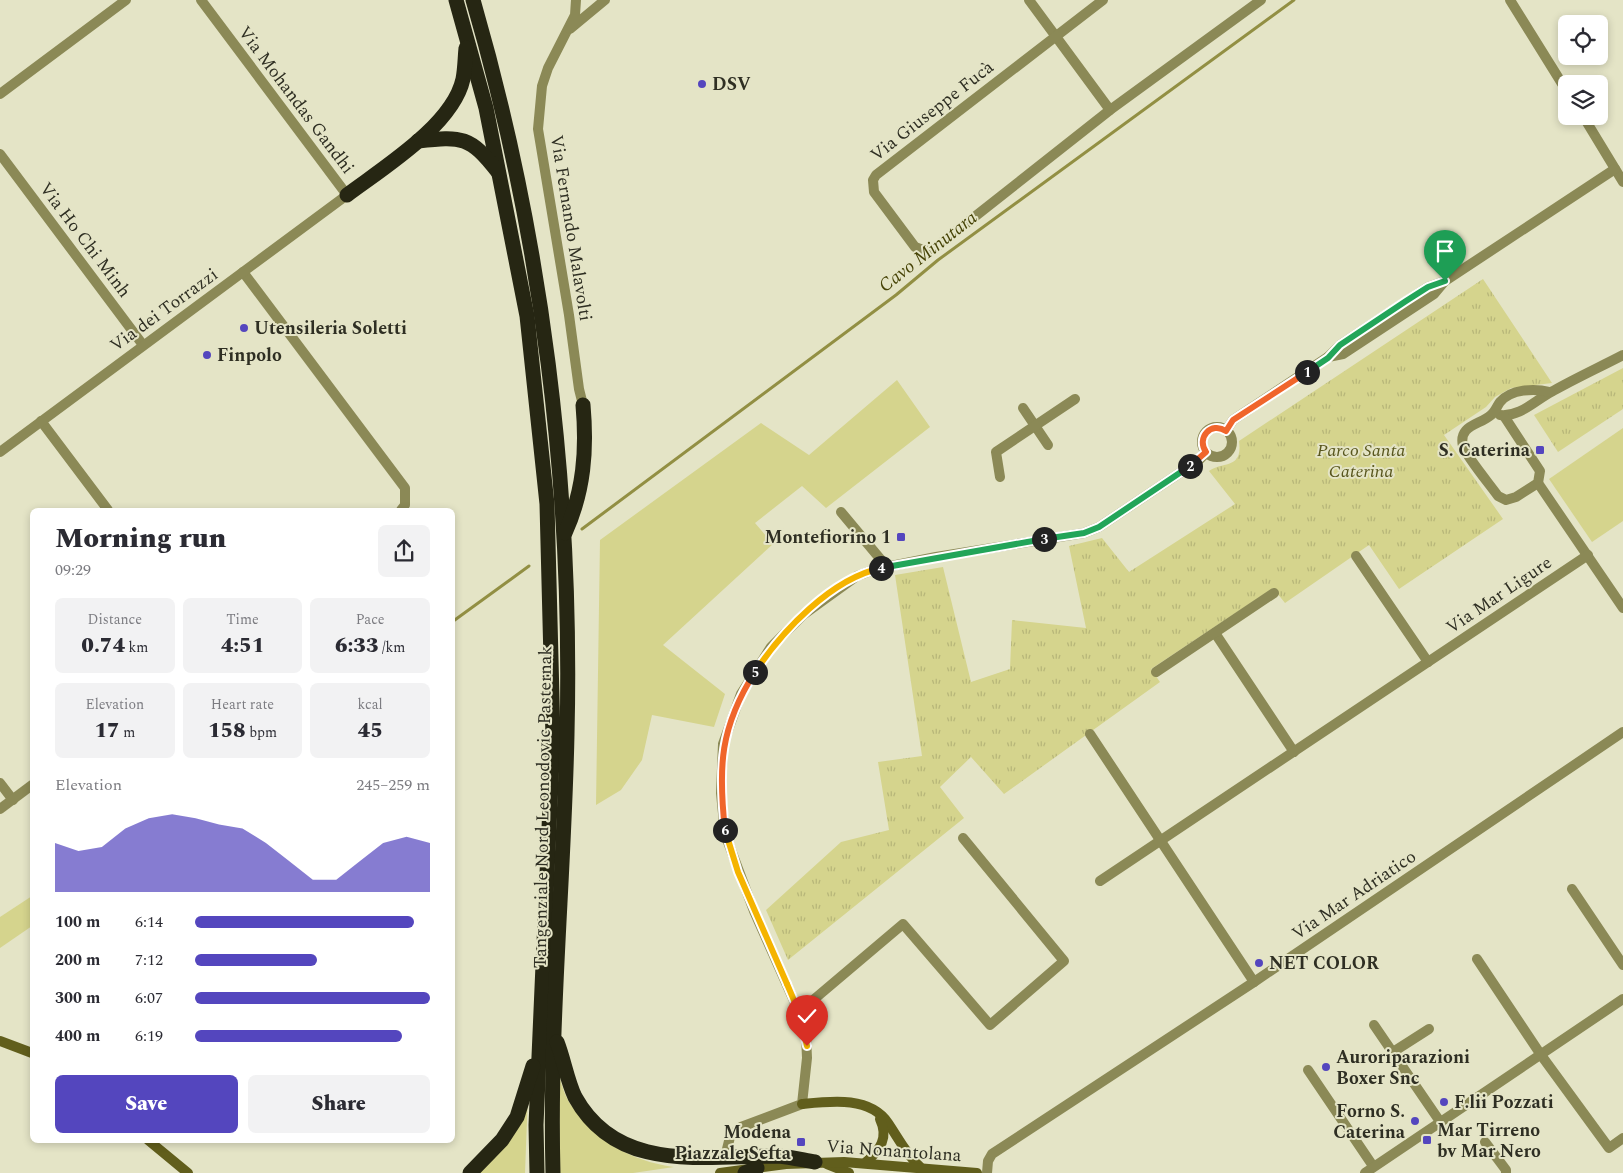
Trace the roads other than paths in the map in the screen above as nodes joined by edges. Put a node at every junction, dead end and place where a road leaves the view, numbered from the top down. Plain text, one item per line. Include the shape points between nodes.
1 (126, 0) edge
2 (202, 0) edge
3 (456, 0) edge
4 (473, 0) edge
5 (576, 0) edge
6 (605, 0) edge
7 (1029, 0) edge
8 (1103, 0) edge
9 (1261, 0) edge
10 (1510, 0) edge
11 (567, 31) junction
12 (1055, 35) junction
13 (467, 40) junction
14 (1558, 77) edge
15 (0, 94) edge
16 (1110, 110) junction
17 (1588, 125) edge
18 (418, 141) junction
19 (0, 154) edge
20 (1615, 170) junction
21 (501, 176) junction
22 (1623, 182) edge
23 (347, 195) junction
24 (243, 272) junction
25 (144, 346) junction
26 (1623, 355) edge
27 (1550, 392) junction
28 (1075, 398) dead end
29 (583, 405) joint
30 (1024, 408) dead end
31 (1492, 415) junction
32 (1504, 416) junction
33 (42, 421) junction
34 (1035, 426) junction
35 (1226, 431) junction
36 (1048, 445) dead end
37 (0, 452) edge
38 (1206, 452) junction
39 (1000, 477) dead end
40 (1538, 483) junction
41 (107, 508) edge
42 (403, 508) edge
43 (842, 512) dead end
44 (563, 537) junction
45 (1588, 555) junction
46 (1356, 556) dead end
47 (887, 567) junction
48 (1274, 593) dead end
49 (1623, 608) edge
50 (1215, 633) junction
51 (1428, 662) junction
52 (1156, 672) dead end
53 (1623, 732) edge
54 (1090, 734) dead end
55 (1294, 752) junction
56 (0, 783) edge
57 (30, 787) edge
58 (13, 800) junction
59 (0, 809) edge
60 (963, 838) dead end
61 (1160, 841) junction
62 (1100, 881) dead end
63 (1572, 889) dead end
64 (1477, 959) dead end
65 (1623, 965) edge
66 (1254, 982) junction
67 (1623, 999) edge
68 (799, 1012) junction
69 (1374, 1025) dead end
70 (1429, 1029) dead end
71 (555, 1036) junction
72 (0, 1041) edge
73 (30, 1051) edge
74 (539, 1051) junction
75 (1392, 1052) junction
76 (1541, 1055) junction
77 (1308, 1070) dead end
78 (802, 1104) junction
79 (874, 1109) junction
80 (1441, 1123) junction
81 (1623, 1138) edge
82 (1485, 1142) dead end
83 (152, 1143) edge
84 (725, 1156) dead end
85 (818, 1162) junction
86 (866, 1162) junction
87 (920, 1167) junction
88 (751, 1170) edge
89 (1369, 1170) edge
90 (188, 1173) edge
91 (470, 1173) edge
92 (537, 1173) edge
93 (553, 1173) edge
94 (720, 1173) edge
95 (849, 1173) edge
96 (904, 1173) edge
97 (977, 1173) edge
98 (987, 1173) edge
99 (1506, 1173) edge

1 - 15 street
2 - 23 street, Via Mohandas Gandhi
3 - 13 highway, Tangenziale Nord Leonodovic Pasternak
4 - 44 highway, Tangenziale Nord Leonodovic Pasternak via 526,220 550,383
5 - 11 street, Via Fernando Malavolti via 575,15
6 - 11 street, Via Fernando Malavolti
7 - 12 street
8 - 12 street, Via Giuseppe Fucà
9 - 16 street, Via Giuseppe Fucà
10 - 14 street
11 - 29 street, Via Fernando Malavolti via 542,86 538,129
12 - 16 street
12 - 16 street, Via Giuseppe Fucà via 876,175 873,187 878,198 916,247 931,250
13 - 18 highway via 463,80 456,96 447,113
13 - 21 highway, Tangenziale Nord Leonodovic Pasternak
17 - 20 street
18 - 21 highway via 448,137 466,141 480,150
18 - 23 highway
19 - 25 street, Via Ho Chi Minh
20 - 22 street
20 - 35 street via 1445,281 1434,294 1343,354 1328,358 1233,420
21 - 74 highway, Tangenziale Nord Leonodovic Pasternak via 527,316 547,513 553,737
23 - 24 street, Via dei Torrazzi
24 - 25 street, Via dei Torrazzi
24 - 42 street via 405,488
25 - 33 street, Via dei Torrazzi
26 - 27 street
27 - 31 street via 1539,390 1510,394
27 - 32 street via 1522,410
28 - 34 street
29 - 44 highway via 584,472 576,509
30 - 34 street
31 - 32 street
31 - 40 street via 1468,427 1463,436 1463,447 1498,496 1506,500
32 - 40 street via 1540,471
33 - 37 street, Via dei Torrazzi
33 - 41 street
34 - 36 street
34 - 39 street via 996,452
35 - 38 street via 1216,428 1206,433 1202,443
35 - 38 street via 1232,440 1229,450 1220,457
38 - 47 street via 1099,527 1084,533
40 - 45 street
43 - 47 street
44 - 71 highway, Tangenziale Nord Leonodovic Pasternak via 568,732
45 - 49 street
45 - 51 street, Via Mar Ligure
46 - 51 street
47 - 68 street via 857,576 842,585 803,615 771,647 741,694 723,744 721,793 726,834 741,880
48 - 50 street
50 - 52 street
50 - 55 street
51 - 55 street, Via Mar Ligure
53 - 66 street, Via Mar Adriatico
54 - 61 street
55 - 61 street, Via Mar Ligure
56 - 58 street
57 - 58 street
58 - 59 street
60 - 68 street via 1064,961 990,1025 903,924
61 - 62 street, Via Mar Ligure
61 - 66 street
63 - 65 street
64 - 76 street
66 - 98 street, Via Mar Adriatico via 992,1154
67 - 76 street
68 - 78 street via 807,1046
69 - 75 street
70 - 75 street
71 - 85 highway via 575,1096 586,1114 601,1132 641,1157 700,1162 779,1156
71 - 93 highway, Tangenziale Nord Leonodovic Pasternak
72 - 73 main road
74 - 91 highway via 517,1117 502,1140
74 - 92 highway, Tangenziale Nord Leonodovic Pasternak
75 - 80 street
76 - 80 street
76 - 81 street via 1609,1148
77 - 89 street
78 - 79 main road via 835,1101
78 - 84 street via 741,1126 730,1136
79 - 86 main road via 883,1124 884,1140 881,1148
79 - 87 main road
80 - 89 street
82 - 99 street
83 - 90 main road
85 - 86 main road, Via Nonantolana
85 - 88 main road, Via Nonantolana
85 - 95 main road
86 - 87 main road, Via Nonantolana
87 - 96 main road
87 - 97 main road, Via Nonantolana
88 - 94 main road, Via Nonantolana

